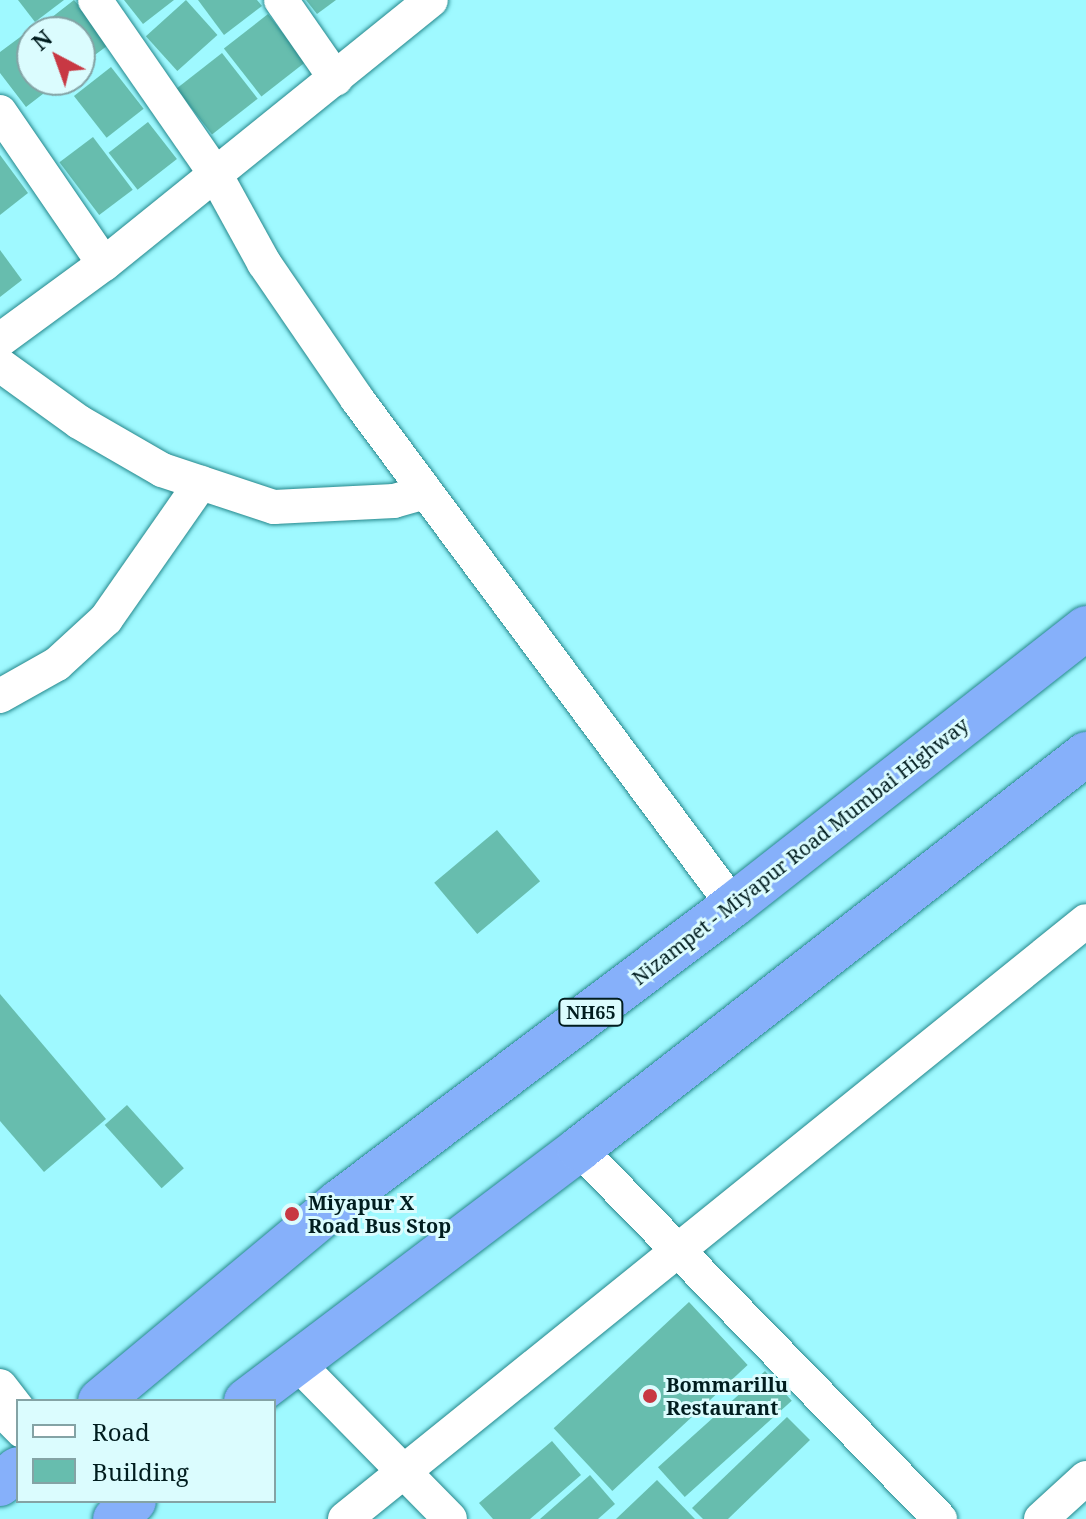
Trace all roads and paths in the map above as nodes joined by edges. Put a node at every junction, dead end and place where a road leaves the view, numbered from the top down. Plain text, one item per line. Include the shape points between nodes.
1 (95, 0) edge
2 (281, 0) edge
3 (431, 0) edge
4 (336, 79) junction
5 (0, 112) edge
6 (214, 172) junction
7 (104, 264) junction
8 (0, 340) edge
9 (0, 365) edge
10 (201, 483) junction
11 (426, 492) junction
12 (1086, 628) edge
13 (0, 696) edge
14 (1086, 754) edge
15 (733, 905) junction
16 (1086, 921) edge
17 (579, 1149) junction
18 (677, 1250) junction
19 (295, 1361) junction
20 (0, 1386) edge
21 (102, 1399) edge
22 (248, 1399) edge
23 (16, 1406) edge
24 (0, 1420) edge
25 (16, 1436) edge
26 (16, 1471) edge
27 (405, 1472) junction
28 (1086, 1478) edge
29 (0, 1484) edge
30 (132, 1503) edge
31 (115, 1519) edge
32 (345, 1519) edge
33 (450, 1519) edge
34 (940, 1519) edge
35 (1041, 1519) edge

1 - 6 street
2 - 4 street
3 - 4 street
4 - 6 street
5 - 7 street
6 - 7 street
6 - 11 street via 264,263
7 - 8 street
9 - 10 street via 79,422 162,470
10 - 11 street via 274,507 394,501
10 - 13 street via 106,619 57,664
11 - 15 street
12 - 15 highway, Nizampet - Miyapur Road Mumbai Highway / NH65
14 - 17 highway
15 - 21 highway, Nizampet - Miyapur Road Mumbai Highway / NH65 via 339,1202
16 - 18 street
17 - 18 street
17 - 19 highway
18 - 27 street
18 - 34 street
19 - 22 highway
19 - 27 street
20 - 23 street
24 - 25 lane
26 - 29 highway
27 - 32 street
27 - 33 street
28 - 35 street
30 - 31 highway

